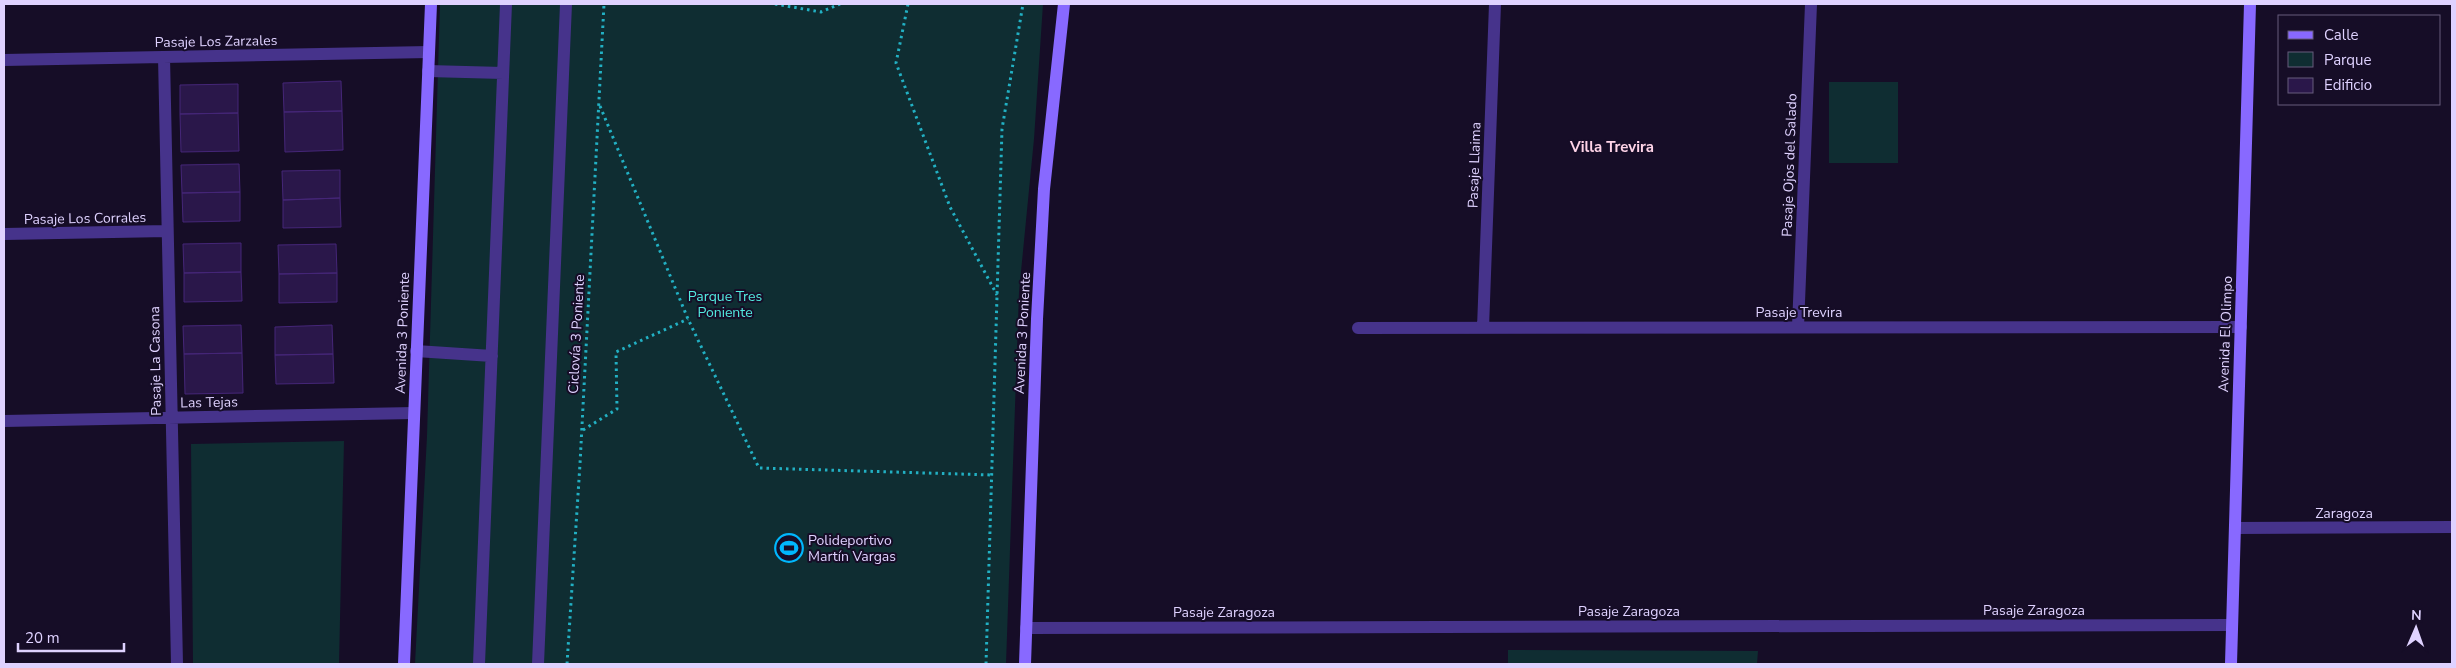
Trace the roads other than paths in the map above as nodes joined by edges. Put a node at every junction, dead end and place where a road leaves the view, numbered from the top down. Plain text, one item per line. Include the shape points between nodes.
1 (431, 4) edge
2 (506, 4) edge
3 (566, 4) edge
4 (1064, 4) edge
5 (1495, 4) edge
6 (1811, 4) edge
7 (2250, 4) edge
8 (429, 52) junction
9 (164, 57) junction
10 (4, 60) edge
11 (428, 71) junction
12 (503, 74) junction
13 (167, 231) junction
14 (4, 234) edge
15 (1798, 327) junction
16 (2241, 327) junction
17 (1358, 328) dead end
18 (1483, 328) junction
19 (416, 352) junction
20 (492, 356) junction
21 (414, 413) junction
22 (171, 418) junction
23 (4, 421) edge
24 (2452, 527) edge
25 (2235, 528) junction
26 (2232, 625) junction
27 (1026, 628) junction
28 (176, 664) edge
29 (404, 664) edge
30 (479, 664) edge
31 (538, 664) edge
32 (1025, 664) edge
33 (2231, 664) edge

1 - 8 main road, Avenida 3 Poniente
2 - 12 street
3 - 31 street
4 - 27 main road, Avenida 3 Poniente via 1044,189
5 - 18 street, Pasaje Llaima
6 - 15 street, Pasaje Ojos del Salado
7 - 16 main road, Avenida El Olimpo
8 - 9 street, Pasaje Los Zarzales
8 - 11 main road, Avenida 3 Poniente
9 - 10 street, Pasaje Los Zarzales
9 - 13 street, Pasaje La Casona
11 - 12 street
11 - 19 main road, Avenida 3 Poniente
12 - 20 street
13 - 14 street, Pasaje Los Corrales
13 - 22 street, Pasaje La Casona
15 - 16 street, Pasaje Trevira
15 - 18 street, Pasaje Trevira
16 - 25 main road, Avenida El Olimpo
17 - 18 street, Pasaje Trevira
19 - 20 street
19 - 21 main road, Avenida 3 Poniente
20 - 30 street
21 - 22 street, Las Tejas
21 - 29 main road, Avenida 3 Poniente
22 - 23 street, Las Tejas
22 - 28 street, Pasaje La Casona
24 - 25 street, Zaragoza
25 - 26 main road, Avenida El Olimpo
26 - 27 street, Pasaje Zaragoza
26 - 33 main road, Avenida El Olimpo
27 - 32 main road, Avenida 3 Poniente

